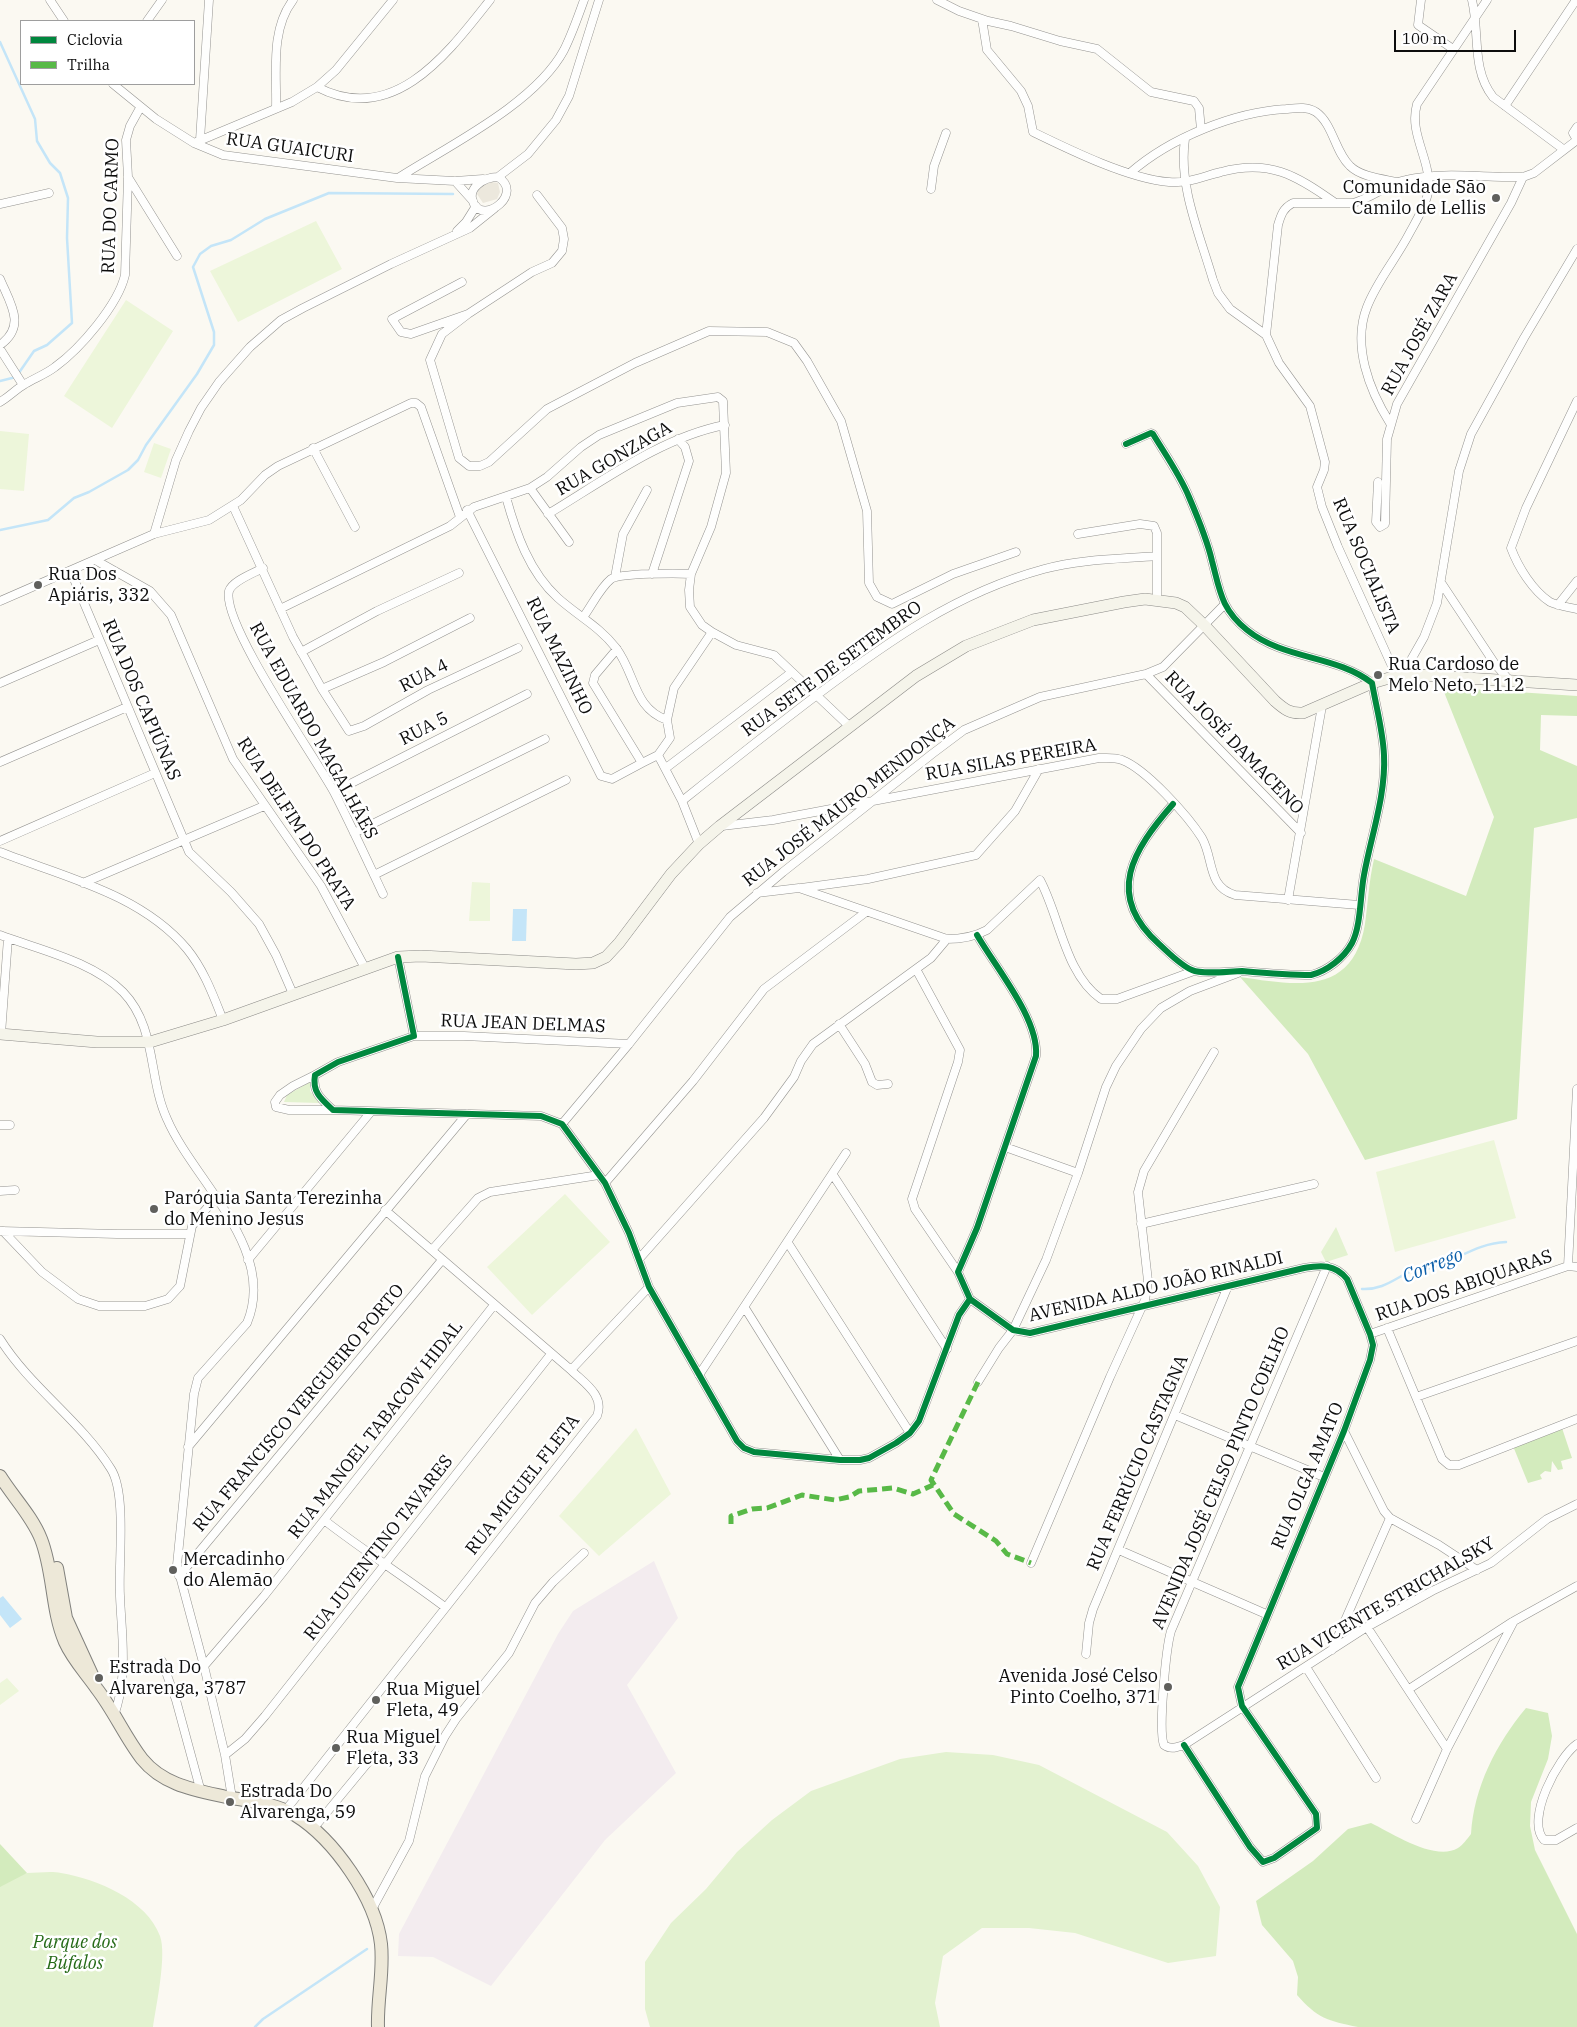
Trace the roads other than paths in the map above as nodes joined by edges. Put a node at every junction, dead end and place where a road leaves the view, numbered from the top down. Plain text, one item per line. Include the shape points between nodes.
1 (50, 0) edge
2 (162, 0) edge
3 (209, 0) edge
4 (294, 0) edge
5 (393, 0) edge
6 (490, 0) edge
7 (584, 0) edge
8 (599, 0) edge
9 (937, 0) edge
10 (1421, 0) edge
11 (1472, 0) edge
12 (1487, 0) edge
13 (1576, 0) edge
14 (1476, 16) junction
15 (982, 19) junction
16 (63, 20) edge
17 (148, 20) edge
18 (1453, 49) junction
19 (563, 52) junction
20 (579, 57) junction
21 (114, 85) edge
22 (317, 87) junction
23 (1505, 106) junction
24 (140, 108) junction
25 (276, 108) junction
26 (1577, 127) edge
27 (1201, 130) junction
28 (946, 133) dead end
29 (1576, 138) edge
30 (1185, 139) junction
31 (197, 142) junction
32 (1564, 149) junction
33 (1130, 173) junction
34 (1430, 176) junction
35 (128, 177) junction
36 (498, 177) junction
37 (1523, 177) junction
38 (397, 178) junction
39 (483, 179) junction
40 (455, 181) junction
41 (1185, 182) junction
42 (1397, 182) junction
43 (930, 189) dead end
44 (49, 193) dead end
45 (537, 194) dead end
46 (1334, 202) junction
47 (0, 204) edge
48 (474, 204) junction
49 (495, 208) junction
50 (454, 234) junction
51 (1577, 249) edge
52 (177, 256) dead end
53 (0, 279) edge
54 (462, 282) dead end
55 (468, 314) junction
56 (1266, 335) junction
57 (0, 345) edge
58 (0, 349) edge
59 (23, 385) junction
60 (1577, 401) edge
61 (0, 402) edge
62 (1390, 423) junction
63 (725, 425) junction
64 (678, 439) junction
65 (1126, 444) dead end
66 (313, 448) junction
67 (1378, 482) dead end
68 (530, 488) junction
69 (647, 490) dead end
70 (506, 497) junction
71 (233, 506) junction
72 (467, 510) junction
73 (548, 514) junction
74 (460, 517) junction
75 (355, 527) dead end
76 (154, 534) junction
77 (1078, 534) dead end
78 (569, 542) dead end
79 (1016, 552) dead end
80 (1157, 556) junction
81 (96, 561) junction
82 (263, 568) junction
83 (71, 572) junction
84 (459, 572) dead end
85 (652, 574) junction
86 (691, 574) junction
87 (615, 577) junction
88 (1577, 581) edge
89 (1442, 584) junction
90 (1157, 600) junction
91 (0, 601) edge
92 (1224, 605) junction
93 (1558, 605) junction
94 (280, 609) junction
95 (1577, 609) edge
96 (584, 616) junction
97 (470, 618) dead end
98 (1205, 626) junction
99 (712, 632) junction
100 (99, 640) junction
101 (518, 648) dead end
102 (617, 649) junction
103 (301, 652) junction
104 (792, 672) junction
105 (1146, 674) junction
106 (1399, 674) junction
107 (1509, 680) junction
108 (0, 682) edge
109 (1372, 683) junction
110 (1577, 685) edge
111 (322, 689) junction
112 (527, 694) dead end
113 (817, 695) junction
114 (1322, 706) junction
115 (127, 707) junction
116 (667, 720) junction
117 (849, 726) junction
118 (545, 739) dead end
119 (658, 755) junction
120 (0, 762) edge
121 (642, 763) junction
122 (666, 768) junction
123 (1039, 769) junction
124 (156, 773) junction
125 (566, 780) dead end
126 (334, 792) junction
127 (876, 800) junction
128 (682, 801) junction
129 (1173, 804) junction
130 (264, 806) junction
131 (720, 826) junction
132 (354, 833) junction
133 (1301, 833) junction
134 (183, 839) junction
135 (0, 841) edge
136 (699, 844) junction
137 (0, 852) edge
138 (374, 875) junction
139 (83, 883) junction
140 (799, 888) junction
141 (757, 893) junction
142 (383, 894) dead end
143 (1288, 900) junction
144 (1359, 905) junction
145 (866, 912) junction
146 (0, 935) edge
147 (977, 936) junction
148 (8, 938) junction
149 (947, 939) junction
150 (398, 957) junction
151 (365, 968) junction
152 (3, 969) edge
153 (916, 970) junction
154 (1194, 971) junction
155 (1242, 972) junction
156 (293, 994) junction
157 (223, 1020) junction
158 (839, 1024) junction
159 (1, 1034) edge
160 (414, 1036) junction
161 (150, 1042) junction
162 (630, 1044) junction
163 (1214, 1052) dead end
164 (315, 1075) junction
165 (888, 1084) dead end
166 (1577, 1089) edge
167 (1577, 1100) edge
168 (333, 1110) junction
169 (370, 1112) junction
170 (467, 1114) junction
171 (562, 1124) junction
172 (0, 1125) edge
173 (10, 1125) dead end
174 (1005, 1147) junction
175 (846, 1153) dead end
176 (1078, 1173) junction
177 (599, 1175) junction
178 (833, 1175) junction
179 (605, 1183) junction
180 (1314, 1184) dead end
181 (15, 1190) dead end
182 (0, 1191) edge
183 (1574, 1194) edge
184 (217, 1196) junction
185 (385, 1210) junction
186 (1141, 1224) junction
187 (2, 1231) edge
188 (189, 1234) junction
189 (788, 1243) junction
190 (432, 1250) junction
191 (639, 1259) junction
192 (248, 1260) junction
193 (442, 1260) junction
194 (1328, 1266) junction
195 (1568, 1266) junction
196 (1577, 1267) edge
197 (958, 1272) junction
198 (1228, 1286) junction
199 (649, 1287) junction
200 (970, 1299) junction
201 (494, 1305) junction
202 (745, 1308) junction
203 (1142, 1308) junction
204 (1387, 1328) junction
205 (1013, 1330) junction
206 (1370, 1334) junction
207 (0, 1339) edge
208 (1577, 1341) edge
209 (946, 1349) junction
210 (551, 1354) junction
211 (570, 1370) junction
212 (699, 1375) junction
213 (978, 1382) dead end
214 (1416, 1397) junction
215 (1175, 1415) junction
216 (1577, 1419) edge
217 (1344, 1431) junction
218 (910, 1433) junction
219 (188, 1446) junction
220 (1252, 1446) junction
221 (840, 1460) junction
222 (0, 1470) edge
223 (0, 1476) edge
224 (1324, 1477) junction
225 (1577, 1504) edge
226 (1390, 1518) junction
227 (324, 1520) junction
228 (1119, 1550) junction
229 (584, 1553) dead end
230 (1031, 1563) dead end
231 (384, 1565) junction
232 (1477, 1570) junction
233 (179, 1576) junction
234 (1191, 1582) junction
235 (1577, 1586) edge
236 (445, 1607) junction
237 (1266, 1614) junction
238 (1514, 1621) junction
239 (1367, 1627) junction
240 (1332, 1650) junction
241 (1086, 1654) dead end
242 (162, 1661) dead end
243 (204, 1666) junction
244 (1306, 1666) junction
245 (97, 1688) junction
246 (1409, 1689) junction
247 (1242, 1706) junction
248 (114, 1716) junction
249 (1577, 1744) edge
250 (1184, 1745) junction
251 (1448, 1750) junction
252 (375, 1754) dead end
253 (225, 1755) junction
254 (1376, 1778) dead end
255 (200, 1792) junction
256 (232, 1798) junction
257 (285, 1811) junction
258 (1416, 1819) dead end
259 (1577, 1828) edge
260 (313, 1829) junction
261 (371, 1911) junction
262 (378, 2027) edge

1 - 16 street
2 - 17 street
3 - 31 street
4 - 25 street via 284,15 278,36
5 - 22 street via 336,70
6 - 22 street via 440,58 412,84 389,94 361,100 331,94
7 - 19 street
8 - 20 street
9 - 15 street
10 - 18 street via 1418,25
11 - 14 street
12 - 14 street
13 - 23 street
14 - 18 street
14 - 23 street via 1480,73 1489,92
15 - 27 street via 1097,49 1151,92 1194,101 1199,108
15 - 33 street via 987,50 1021,91 1028,106 1033,132
18 - 34 street via 1420,97 1414,112 1415,130
19 - 20 street
19 - 38 street via 540,79 500,114
20 - 36 street via 568,96 556,120 528,154
21 - 24 street, RUA GUAICURI
22 - 25 street
23 - 32 street
24 - 31 street, RUA GUAICURI
24 - 35 street, RUA DO CARMO via 126,140
25 - 31 street
26 - 29 street
27 - 30 street
27 - 42 street via 1263,112 1309,109 1323,120 1351,167
28 - 43 street
29 - 32 street
30 - 33 street
30 - 41 street
31 - 38 street, RUA GUAICURI via 209,150 236,158
32 - 37 street via 1534,173
33 - 41 street via 1156,181
34 - 37 street
34 - 42 street
34 - 62 street via 1424,206 1370,301 1361,332 1362,355 1374,392
35 - 52 street
35 - 59 street, RUA DO CARMO via 125,276 118,294 75,351 54,368
36 - 39 street
36 - 49 street via 506,184 506,192 503,201
37 - 62 street, RUA JOSÉ ZARA via 1405,386
38 - 40 street, RUA GUAICURI
39 - 40 street, RUA GUAICURI
39 - 48 street via 474,190
40 - 48 street
41 - 46 street via 1239,168 1262,168 1296,177
41 - 56 street via 1218,293 1230,309
42 - 46 street via 1362,200
44 - 47 street
45 - 55 street via 562,228 562,251 552,263 532,272
46 - 56 street via 1293,203 1282,211 1273,254
48 - 49 street via 484,210
48 - 50 street via 466,222
49 - 50 street via 473,226
50 - 76 street via 302,308 250,347 219,382 189,431 176,460
51 - 89 street via 1524,338 1468,443 1459,472
53 - 57 street via 15,316 14,332
54 - 55 street via 392,319 401,332 411,334
55 - 79 street via 442,334 430,360 459,458 469,466 489,462 547,409 635,363 709,331 767,332 794,343 841,421 867,511 869,583 877,597 892,604 953,574
56 - 106 street, RUA SOCIALISTA via 1279,363 1313,413 1326,466 1317,490 1338,547
58 - 59 street
59 - 61 street, RUA DO CARMO
60 - 93 street via 1512,544 1514,556 1532,585
62 - 67 street, RUA JOSÉ ZARA via 1385,524 1380,527 1376,522
63 - 64 street, RUA GONZAGA
63 - 68 street via 723,401 718,397 677,403 599,435
63 - 86 street via 727,460 722,490
64 - 73 street, RUA GONZAGA
64 - 85 street via 685,447 689,461
65 - 92 street via 1153,434 1184,485 1205,539
66 - 71 street via 271,470
66 - 74 street via 416,403
66 - 75 street
68 - 70 street
68 - 73 street
69 - 87 street via 623,534
70 - 72 street
70 - 96 street via 517,533 537,572 558,597
71 - 76 street via 209,520
71 - 82 street
72 - 74 street
72 - 121 street, RUA MAZINHO via 602,776 612,778
73 - 78 street
74 - 94 street via 450,526
76 - 81 street
77 - 80 street via 1150,525 1157,533
80 - 90 street
80 - 113 street, RUA SETE DE SETEMBRO via 1066,564 967,597 908,629
81 - 83 street
81 - 130 street, RUA DELFIM DO PRATA via 150,591 171,615 233,759
82 - 94 street
82 - 126 street, RUA EDUARDO MAGALHÃES via 234,585 230,591 238,627 253,660
83 - 91 street
83 - 100 street, RUA DOS CAPIÚNAS
84 - 103 street
85 - 86 street
85 - 87 street
86 - 99 street via 688,590 690,607 702,625
87 - 96 street via 602,589
88 - 93 street
89 - 106 street via 1430,624
89 - 107 street
90 - 98 main road via 1184,607
90 - 117 main road via 1076,611 998,632 936,663
92 - 98 street, RUA JOSÉ MAURO MENDONÇA
92 - 109 street via 1246,630 1266,642 1358,672
93 - 95 street
94 - 103 street
96 - 102 street
97 - 111 street
98 - 105 street, RUA JOSÉ MAURO MENDONÇA via 1163,667
98 - 114 main road via 1249,676 1284,709 1303,713
99 - 104 street via 736,645 769,652
99 - 116 street via 674,688
100 - 108 street
100 - 115 street, RUA DOS CAPIÚNAS
101 - 111 street, RUA 4 via 428,690 353,732 346,730
102 - 116 street via 628,665 646,708
102 - 121 street via 595,675 593,683
103 - 111 street
104 - 113 street
104 - 122 street
105 - 127 street, RUA JOSÉ MAURO MENDONÇA via 1052,694 981,722 954,736
105 - 133 street, RUA JOSÉ DAMACENO
106 - 107 main road
106 - 109 main road
107 - 110 main road
109 - 114 main road
109 - 144 street via 1383,741 1384,771
112 - 126 street, RUA 5
113 - 117 street
113 - 128 street, RUA SETE DE SETEMBRO
114 - 133 street
115 - 120 street
115 - 124 street, RUA DOS CAPIÚNAS
116 - 119 street via 670,738
117 - 131 main road
118 - 132 street
119 - 121 street
119 - 122 street
122 - 128 street
123 - 127 street, RUA SILAS PEREIRA
123 - 129 street, RUA SILAS PEREIRA via 1115,758 1134,766
123 - 140 street via 1015,811 976,855 868,879
124 - 134 street, RUA DOS CAPIÚNAS
124 - 135 street
125 - 138 street
126 - 132 street, RUA EDUARDO MAGALHÃES
127 - 131 street, RUA SILAS PEREIRA via 773,820
127 - 141 street, RUA JOSÉ MAURO MENDONÇA
128 - 136 street
129 - 143 street, RUA SILAS PEREIRA via 1201,838 1214,877 1224,891
129 - 154 street via 1142,842 1130,877 1128,895 1140,925 1176,959
130 - 134 street
130 - 151 street, RUA DELFIM DO PRATA via 321,886
131 - 136 main road
132 - 138 street, RUA EDUARDO MAGALHÃES
133 - 143 street
134 - 139 street
134 - 156 street, RUA DOS CAPIÚNAS via 194,858 231,892 259,924
136 - 150 main road via 671,874 619,943 593,963
137 - 139 street
138 - 142 street, RUA EDUARDO MAGALHÃES
139 - 157 street via 134,906 171,932 203,972
140 - 141 street
140 - 145 street
141 - 162 street, RUA JOSÉ MAURO MENDONÇA via 721,928
143 - 144 street, RUA SILAS PEREIRA
144 - 155 street via 1351,944 1327,969 1311,976
145 - 149 street
145 - 179 street via 764,989 699,1074
146 - 148 street
147 - 149 street
147 - 154 street via 998,922 1040,880 1070,958 1088,987 1101,1000 1117,999
147 - 174 street via 1027,1016 1036,1040 1036,1056
148 - 152 street
148 - 161 street via 75,963 110,981 136,1009
149 - 153 street via 937,953
150 - 151 main road
150 - 160 street
151 - 156 main road
152 - 159 street
153 - 158 street
153 - 197 street via 960,1050 912,1199 915,1209
154 - 155 street
155 - 176 street via 1174,998 1141,1029 1106,1087
156 - 157 main road
157 - 161 main road
158 - 165 street via 861,1057 872,1082
158 - 191 street via 807,1052 794,1077 764,1118
159 - 161 main road via 113,1043
160 - 162 street, RUA JEAN DELMAS
160 - 164 street, RUA JEAN DELMAS via 338,1062
161 - 184 street via 158,1096 167,1119 180,1146
162 - 171 street, RUA JOSÉ MAURO MENDONÇA
163 - 186 street via 1144,1171 1138,1192
164 - 168 street via 313,1085 316,1093
164 - 168 street, RUA JEAN DELMAS via 280,1095 275,1102 276,1107
166 - 167 street
167 - 183 street
168 - 169 street
169 - 170 street
169 - 192 street
170 - 171 street via 540,1116
170 - 185 street
171 - 177 street
172 - 173 street
174 - 176 street
174 - 197 street
175 - 178 street
176 - 205 street via 1046,1260
177 - 179 street
177 - 190 street via 490,1192 478,1198
178 - 189 street
178 - 209 street
179 - 191 street
180 - 186 street
181 - 182 street
183 - 195 street
184 - 188 street via 198,1217
184 - 192 street via 228,1212
185 - 190 street, RUA MIGUEL FLETA
185 - 219 street
186 - 203 street via 1148,1281
187 - 188 street
187 - 188 street via 65,1291 99,1306 145,1306 168,1299 180,1286
189 - 202 street
189 - 218 street
190 - 193 street, RUA MIGUEL FLETA
191 - 199 street
192 - 219 street via 254,1289 252,1312 247,1323 198,1378
193 - 201 street, RUA MIGUEL FLETA
193 - 233 street, RUA FRANCISCO VERGUEIRO PORTO
194 - 198 street, AVENIDA ALDO JOÃO RINALDI via 1304,1268
194 - 206 street, RUA OLGA AMATO via 1336,1268 1347,1279
194 - 220 street, AVENIDA JOSÉ CELSO PINTO COELHO
195 - 196 street
195 - 204 street, RUA DOS ABIQUARAS
197 - 200 street
198 - 203 street, AVENIDA ALDO JOÃO RINALDI
198 - 215 street, RUA FERRÚCIO CASTAGNA
199 - 211 street
199 - 212 street
200 - 205 street, AVENIDA ALDO JOÃO RINALDI
200 - 209 street via 959,1315
201 - 210 street, RUA MIGUEL FLETA
201 - 227 street, RUA MANOEL TABACOW HIDAL
202 - 212 street
202 - 221 street
203 - 205 street, AVENIDA ALDO JOÃO RINALDI via 1038,1332
203 - 230 street
204 - 206 street, RUA DOS ABIQUARAS
204 - 214 street
205 - 213 street
206 - 217 street, RUA OLGA AMATO via 1373,1345 1370,1360
207 - 248 street via 92,1444 116,1479 123,1665 120,1697
208 - 214 street
209 - 218 street via 919,1421
210 - 211 street, RUA MIGUEL FLETA
210 - 231 street, RUA JUVENTINO TAVARES
211 - 236 street, RUA MIGUEL FLETA via 599,1400 597,1416
212 - 221 street via 744,1448 754,1452
214 - 216 street via 1442,1458 1453,1466
215 - 220 street
215 - 228 street, RUA FERRÚCIO CASTAGNA
217 - 224 street, RUA OLGA AMATO
217 - 226 street
218 - 221 street via 869,1458
219 - 233 street via 178,1551
220 - 224 street
220 - 234 street, AVENIDA JOSÉ CELSO PINTO COELHO
222 - 245 main road via 46,1530 66,1618
223 - 245 main road via 41,1538 65,1643 81,1670
224 - 237 street, RUA OLGA AMATO
225 - 232 street, RUA VICENTE STRICHALSKY via 1547,1519 1506,1552
226 - 232 street
226 - 240 street
227 - 231 street
227 - 243 street, RUA MANOEL TABACOW HIDAL
228 - 234 street
228 - 241 street, RUA FERRÚCIO CASTAGNA via 1091,1616
229 - 261 street via 535,1603 509,1653 445,1736 425,1776 409,1841
231 - 236 street
231 - 253 street, RUA JUVENTINO TAVARES via 253,1731
232 - 239 street, RUA VICENTE STRICHALSKY
233 - 243 street
234 - 237 street
234 - 250 street, AVENIDA JOSÉ CELSO PINTO COELHO via 1168,1641 1161,1735 1168,1748
235 - 238 street
236 - 257 street, RUA MIGUEL FLETA
237 - 247 street, RUA OLGA AMATO via 1239,1682
238 - 246 street
238 - 251 street
239 - 240 street, RUA VICENTE STRICHALSKY
239 - 246 street
240 - 244 street, RUA VICENTE STRICHALSKY
242 - 255 street via 176,1700
243 - 253 street
244 - 247 street, RUA VICENTE STRICHALSKY
244 - 254 street
245 - 248 main road
246 - 251 street
247 - 250 street, RUA VICENTE STRICHALSKY
247 - 250 street via 1318,1819 1317,1828 1274,1858 1263,1862 1250,1847
248 - 255 main road via 130,1743 154,1771 181,1787
249 - 259 street via 1562,1759 1548,1786 1539,1828 1544,1840 1552,1841
251 - 258 street
252 - 260 street
253 - 256 street
255 - 256 main road
256 - 257 main road
257 - 260 main road
260 - 261 main road via 341,1856
261 - 262 main road via 381,1942

